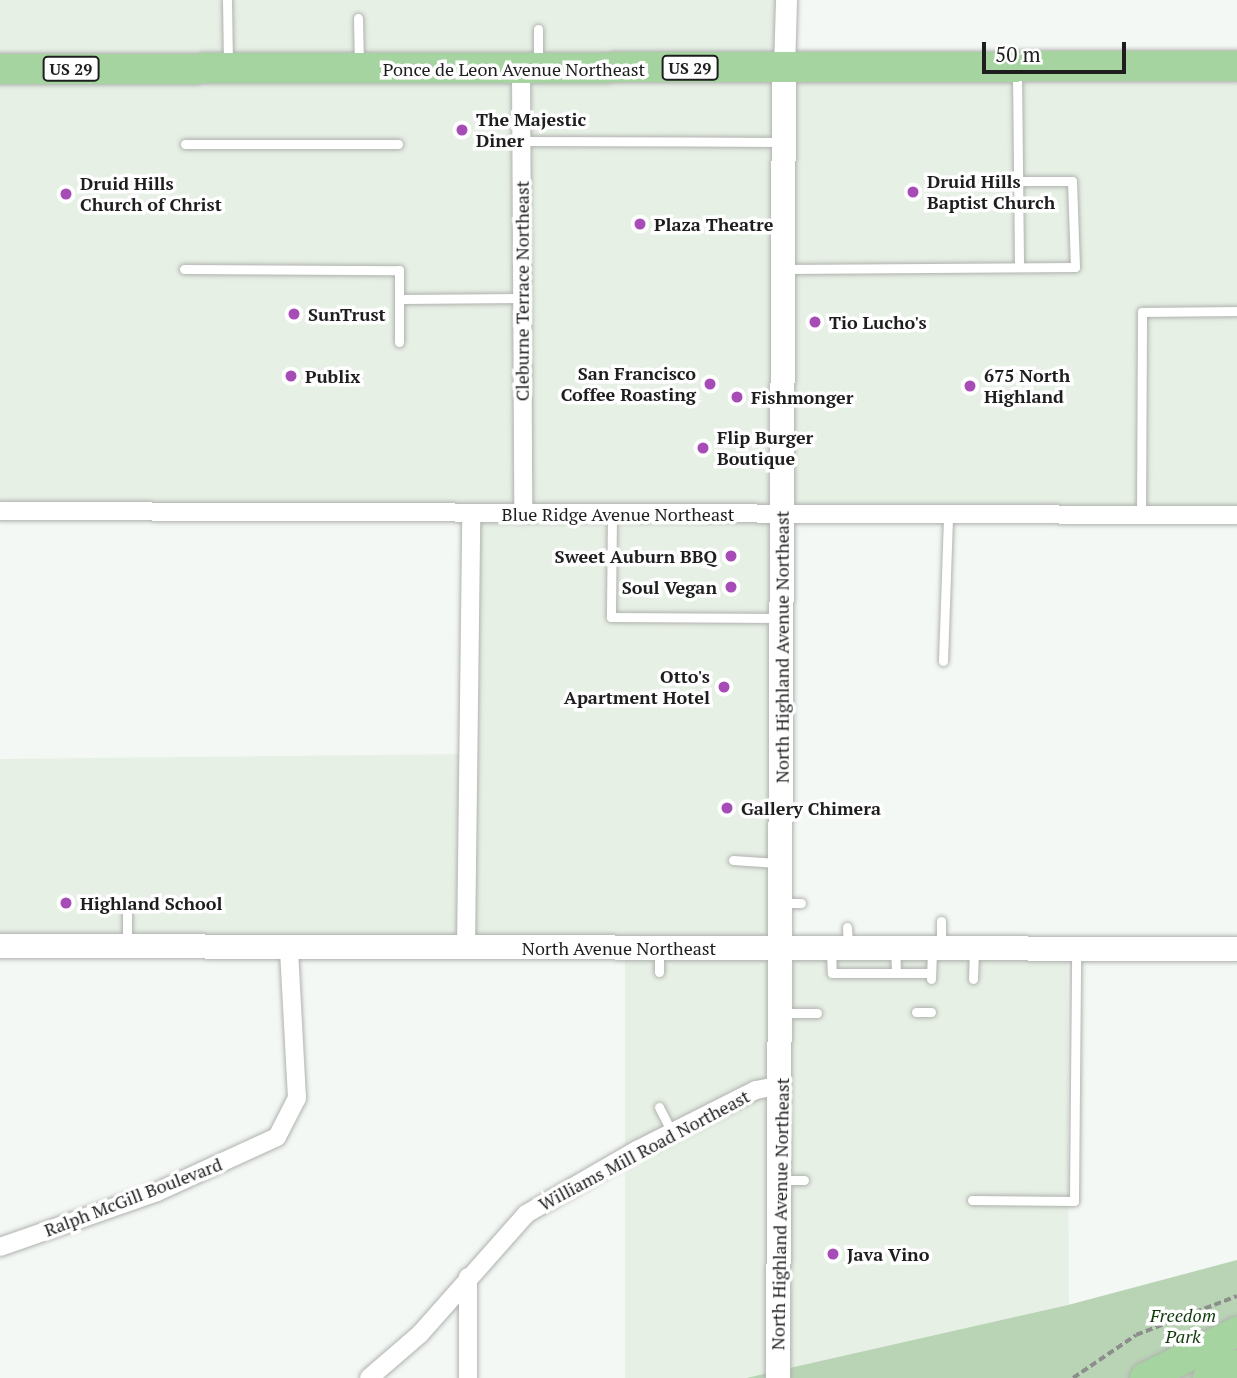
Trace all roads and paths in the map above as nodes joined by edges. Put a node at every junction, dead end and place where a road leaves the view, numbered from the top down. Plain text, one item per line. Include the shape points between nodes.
1 (228, 0) edge
2 (786, 0) edge
3 (358, 18) dead end
4 (538, 29) dead end
5 (1237, 66) edge
6 (784, 68) junction
7 (1017, 68) junction
8 (0, 69) edge
9 (359, 69) junction
10 (530, 69) junction
11 (228, 70) junction
12 (521, 141) junction
13 (781, 142) junction
14 (185, 144) dead end
15 (398, 144) dead end
16 (1018, 181) junction
17 (1019, 266) junction
18 (184, 269) dead end
19 (780, 269) junction
20 (522, 298) junction
21 (400, 299) junction
22 (1237, 311) edge
23 (399, 342) dead end
24 (0, 511) edge
25 (471, 513) junction
26 (523, 514) junction
27 (612, 514) junction
28 (948, 515) junction
29 (1141, 515) junction
30 (1237, 515) edge
31 (782, 516) junction
32 (783, 618) junction
33 (943, 661) dead end
34 (733, 860) dead end
35 (782, 863) junction
36 (127, 912) dead end
37 (941, 921) dead end
38 (842, 941) junction
39 (0, 946) edge
40 (127, 947) junction
41 (936, 947) junction
42 (289, 948) junction
43 (467, 948) junction
44 (782, 948) junction
45 (895, 948) junction
46 (974, 948) junction
47 (1076, 948) junction
48 (1237, 949) edge
49 (896, 973) junction
50 (973, 979) dead end
51 (916, 1012) dead end
52 (931, 1012) dead end
53 (782, 1013) junction
54 (817, 1013) dead end
55 (781, 1085) junction
56 (659, 1107) dead end
57 (672, 1132) junction
58 (972, 1200) dead end
59 (0, 1247) edge
60 (468, 1277) junction
61 (1237, 1296) edge
62 (1237, 1332) edge
63 (1237, 1365) edge
64 (369, 1378) edge
65 (468, 1378) edge
66 (778, 1378) edge
67 (1073, 1378) edge
68 (1145, 1378) edge
69 (1208, 1378) edge

1 - 11 lane
2 - 6 street, North Highland Avenue Northeast
3 - 9 lane
4 - 10 lane
5 - 7 highway, Ponce de Leon Avenue Northeast / US 29
6 - 7 highway, Ponce de Leon Avenue Northeast / US 29
6 - 10 highway, Ponce de Leon Avenue Northeast / US 29
6 - 13 main road, North Highland Avenue Northeast
7 - 16 lane
8 - 11 highway, Ponce de Leon Avenue Northeast / US 29
9 - 10 highway, Ponce de Leon Avenue Northeast / US 29
9 - 11 highway, Ponce de Leon Avenue Northeast / US 29
10 - 12 street, Cleburne Terrace Northeast
12 - 13 lane
12 - 20 street, Cleburne Terrace Northeast
13 - 19 main road, North Highland Avenue Northeast
14 - 15 lane
16 - 17 lane
16 - 17 lane via 1072,181 1075,267
17 - 19 lane
18 - 21 lane via 399,271
19 - 31 main road, North Highland Avenue Northeast
20 - 21 lane
20 - 26 street, Cleburne Terrace Northeast
21 - 23 lane
22 - 29 lane via 1142,312
24 - 25 street, Blue Ridge Avenue Northeast
25 - 26 street, Blue Ridge Avenue Northeast
25 - 43 street
26 - 27 street, Blue Ridge Avenue Northeast
27 - 31 street, Blue Ridge Avenue Northeast
27 - 32 lane via 611,617
28 - 29 street, Blue Ridge Avenue Northeast
28 - 31 street, Blue Ridge Avenue Northeast
28 - 33 lane
29 - 30 street, Blue Ridge Avenue Northeast
31 - 32 main road, North Highland Avenue Northeast
32 - 35 main road, North Highland Avenue Northeast
34 - 35 lane
35 - 44 main road, North Highland Avenue Northeast via 792,903
36 - 40 lane
37 - 41 lane
38 - 44 main road, North Avenue Northeast
38 - 45 main road, North Avenue Northeast
38 - 49 lane via 832,976
39 - 40 main road, North Avenue Northeast
40 - 42 main road, North Avenue Northeast
41 - 45 main road, North Avenue Northeast
41 - 46 main road, North Avenue Northeast
41 - 49 lane via 931,976
42 - 43 main road, North Avenue Northeast
42 - 59 street, Ralph McGill Boulevard via 297,1098 277,1137 158,1192
43 - 44 main road, North Avenue Northeast via 659,960
44 - 53 main road, North Highland Avenue Northeast
45 - 49 lane
46 - 47 main road, North Avenue Northeast
46 - 50 lane
47 - 48 main road, North Avenue Northeast
47 - 58 lane via 1074,1201
51 - 52 lane
53 - 54 lane
53 - 55 main road, North Highland Avenue Northeast
55 - 57 street, Williams Mill Road Northeast via 756,1090
55 - 66 main road, North Highland Avenue Northeast via 792,1180
56 - 57 lane
57 - 60 street, Williams Mill Road Northeast via 526,1214
60 - 64 street, Williams Mill Road Northeast via 419,1334
60 - 65 street
61 - 67 path via 1136,1335
62 - 68 highway
63 - 69 highway

